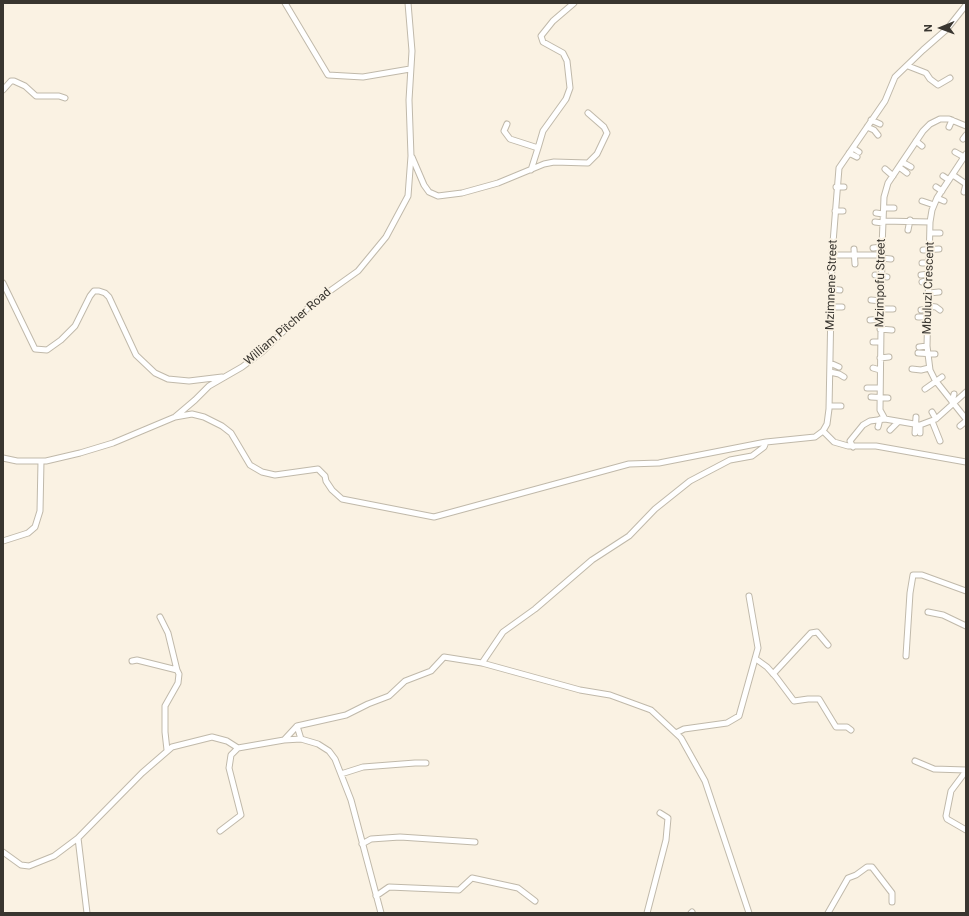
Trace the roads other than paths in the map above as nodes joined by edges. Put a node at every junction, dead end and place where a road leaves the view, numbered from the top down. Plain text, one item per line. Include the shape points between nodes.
1 (286, 3) edge
2 (408, 3) edge
3 (574, 3) edge
4 (966, 5) edge
5 (908, 66) junction
6 (410, 69) junction
7 (950, 78) dead end
8 (3, 90) edge
9 (65, 98) dead end
10 (588, 113) dead end
11 (872, 120) junction
12 (952, 120) junction
13 (507, 124) dead end
14 (880, 124) dead end
15 (966, 126) edge
16 (867, 127) junction
17 (949, 127) dead end
18 (878, 135) dead end
19 (916, 141) junction
20 (922, 146) dead end
21 (538, 148) junction
22 (853, 148) junction
23 (955, 152) dead end
24 (849, 153) junction
25 (411, 156) junction
26 (965, 158) edge
27 (900, 165) junction
28 (911, 167) dead end
29 (884, 169) dead end
30 (531, 170) junction
31 (907, 173) dead end
32 (952, 175) junction
33 (893, 176) junction
34 (943, 176) dead end
35 (949, 180) junction
36 (966, 184) edge
37 (936, 187) dead end
38 (942, 191) junction
39 (964, 192) dead end
40 (938, 198) junction
41 (922, 201) dead end
42 (944, 201) dead end
43 (934, 205) junction
44 (884, 208) junction
45 (894, 208) dead end
46 (843, 211) dead end
47 (835, 212) junction
48 (876, 213) dead end
49 (883, 214) junction
50 (910, 220) junction
51 (876, 222) dead end
52 (883, 222) junction
53 (930, 222) junction
54 (908, 230) dead end
55 (930, 233) junction
56 (940, 233) dead end
57 (873, 248) dead end
58 (882, 248) junction
59 (930, 249) junction
60 (939, 249) dead end
61 (923, 250) dead end
62 (854, 252) junction
63 (832, 255) junction
64 (881, 256) junction
65 (891, 259) dead end
66 (922, 263) dead end
67 (930, 263) junction
68 (855, 264) dead end
69 (929, 274) junction
70 (875, 275) dead end
71 (921, 275) dead end
72 (887, 276) dead end
73 (881, 279) junction
74 (929, 280) junction
75 (922, 282) dead end
76 (3, 283) edge
77 (875, 285) dead end
78 (831, 289) junction
79 (840, 290) dead end
80 (938, 292) dead end
81 (929, 293) junction
82 (871, 300) dead end
83 (881, 300) junction
84 (831, 307) junction
85 (842, 307) dead end
86 (929, 308) junction
87 (881, 309) junction
88 (892, 309) dead end
89 (921, 310) dead end
90 (940, 310) dead end
91 (918, 317) dead end
92 (928, 317) junction
93 (881, 319) junction
94 (870, 320) dead end
95 (880, 329) junction
96 (892, 330) dead end
97 (873, 342) dead end
98 (880, 342) junction
99 (927, 346) junction
100 (927, 352) junction
101 (935, 354) dead end
102 (888, 357) dead end
103 (880, 358) junction
104 (830, 364) junction
105 (839, 367) dead end
106 (873, 368) dead end
107 (929, 368) junction
108 (912, 369) dead end
109 (880, 370) junction
110 (830, 372) junction
111 (223, 377) junction
112 (844, 377) dead end
113 (942, 377) dead end
114 (935, 380) junction
115 (867, 388) dead end
116 (880, 388) junction
117 (925, 389) dead end
118 (966, 392) edge
119 (954, 394) dead end
120 (871, 397) dead end
121 (880, 397) junction
122 (888, 398) dead end
123 (952, 403) junction
124 (829, 406) junction
125 (841, 406) dead end
126 (932, 412) dead end
127 (175, 417) junction
128 (916, 417) dead end
129 (965, 417) edge
130 (882, 419) junction
131 (934, 420) junction
132 (898, 422) junction
133 (918, 425) junction
134 (960, 426) dead end
135 (878, 427) dead end
136 (890, 430) dead end
137 (823, 431) junction
138 (918, 433) dead end
139 (940, 441) dead end
140 (766, 442) junction
141 (853, 447) junction
142 (3, 458) edge
143 (41, 461) junction
144 (966, 462) edge
145 (3, 541) edge
146 (966, 591) edge
147 (749, 596) dead end
148 (928, 612) dead end
149 (160, 617) dead end
150 (966, 626) edge
151 (828, 646) dead end
152 (906, 656) dead end
153 (756, 659) junction
154 (132, 661) dead end
155 (482, 663) junction
156 (177, 670) junction
157 (773, 674) junction
158 (297, 726) junction
159 (851, 730) dead end
160 (676, 733) junction
161 (301, 739) junction
162 (284, 740) junction
163 (238, 748) junction
164 (167, 750) junction
165 (915, 761) dead end
166 (426, 763) dead end
167 (966, 770) edge
168 (340, 774) junction
169 (660, 813) dead end
170 (966, 830) edge
171 (220, 831) dead end
172 (78, 838) junction
173 (475, 842) dead end
174 (362, 844) junction
175 (3, 852) edge
176 (376, 896) junction
177 (535, 901) dead end
178 (892, 902) dead end
179 (87, 913) edge
180 (381, 913) edge
181 (647, 913) edge
182 (749, 913) edge
183 (828, 913) edge

1 - 6 street via 328,75 363,77
2 - 6 street, William Pitcher Road via 412,51
3 - 21 street via 553,21 541,36 543,42 563,53 567,61 570,88 566,99 543,131
4 - 5 street, Mzimnene Street via 947,29
5 - 7 street via 926,73 938,85
5 - 11 street, Mzimnene Street via 895,77
6 - 25 street, William Pitcher Road
8 - 9 street via 10,81 14,81 25,86 36,96
10 - 30 street via 607,130 605,139 592,160 583,163 554,162
11 - 14 street
11 - 16 street, Mzimnene Street
12 - 15 street
12 - 17 street
12 - 19 street, Mzimpofu Street via 940,119 930,124
13 - 21 street via 504,131 510,139
16 - 18 street
16 - 22 street, Mzimnene Street
19 - 20 street
19 - 27 street, Mzimpofu Street
21 - 30 street
22 - 24 street, Mzimnene Street
22 - 24 street via 858,155
23 - 26 street
24 - 47 street, Mzimnene Street via 839,168 840,184
25 - 30 street via 424,185 429,192 438,196 474,190
25 - 111 street, William Pitcher Road via 408,196 386,238 358,271 313,303 262,352
26 - 32 street, Mbuluzi Crescent
27 - 28 street
27 - 31 street
27 - 33 street, Mzimpofu Street
29 - 33 street
32 - 35 street, Mbuluzi Crescent
32 - 36 street
33 - 44 street, Mzimpofu Street via 884,197
34 - 35 street
35 - 38 street, Mbuluzi Crescent
36 - 39 street
37 - 38 street
38 - 40 street, Mbuluzi Crescent
40 - 42 street
40 - 43 street, Mbuluzi Crescent
41 - 43 street
43 - 53 street, Mbuluzi Crescent
44 - 45 street
44 - 49 street, Mzimpofu Street
46 - 47 street
47 - 63 street, Mzimnene Street
48 - 49 street
49 - 52 street, Mzimpofu Street
50 - 52 street
50 - 53 street via 917,218
50 - 54 street
51 - 52 street
52 - 58 street, Mzimpofu Street
53 - 55 street, Mbuluzi Crescent
55 - 56 street
55 - 59 street, Mbuluzi Crescent
57 - 58 street
58 - 64 street, Mzimpofu Street
59 - 60 street
59 - 61 street
59 - 67 street, Mbuluzi Crescent
62 - 63 street
62 - 64 street
62 - 68 street
63 - 78 street, Mzimnene Street
64 - 65 street
64 - 73 street, Mzimpofu Street
66 - 67 street
67 - 69 street, Mbuluzi Crescent
69 - 71 street
69 - 74 street, Mbuluzi Crescent
70 - 73 street
72 - 73 street
73 - 77 street
73 - 83 street, Mzimpofu Street
74 - 75 street
74 - 81 street, Mbuluzi Crescent
76 - 111 street via 35,349 47,350 61,340 75,326 90,296 99,291 109,297 136,355 155,373 168,379 189,381
78 - 79 street
78 - 84 street, Mzimnene Street
80 - 81 street
81 - 86 street, Mbuluzi Crescent
82 - 83 street
83 - 87 street, Mzimpofu Street
84 - 85 street
84 - 104 street, Mzimnene Street
86 - 89 street
86 - 90 street via 936,307
86 - 92 street, Mbuluzi Crescent
87 - 88 street
87 - 93 street, Mzimpofu Street
91 - 92 street
92 - 99 street, Mbuluzi Crescent
93 - 94 street
93 - 95 street, Mzimpofu Street
95 - 96 street
95 - 98 street, Mzimpofu Street
97 - 98 street
98 - 103 street, Mzimpofu Street
99 - 100 street, Mbuluzi Crescent
99 - 100 street via 918,350
100 - 101 street
100 - 107 street, Mbuluzi Crescent
102 - 103 street
103 - 109 street, Mzimpofu Street
104 - 105 street
104 - 110 street, Mzimnene Street
106 - 109 street
107 - 108 street
107 - 114 street, Mbuluzi Crescent
109 - 116 street, Mzimpofu Street
110 - 112 street
110 - 124 street, Mzimnene Street
111 - 127 street, William Pitcher Road via 209,386
113 - 114 street
114 - 117 street
114 - 123 street, Mbuluzi Crescent
115 - 116 street
116 - 121 street, Mzimpofu Street
118 - 123 street
119 - 123 street
120 - 121 street
121 - 122 street
121 - 130 street, Mzimpofu Street
123 - 129 street, Mbuluzi Crescent
123 - 131 street
124 - 125 street
124 - 137 street, Mzimnene Street via 827,424
126 - 131 street
127 - 140 street via 192,414 222,426 231,434 250,465 262,472 275,475 318,469 332,490 342,499 434,517 629,464 659,463
127 - 143 street, William Pitcher Road via 113,443
128 - 133 street
129 - 134 street
130 - 132 street via 891,418
130 - 135 street
130 - 141 street via 870,422 856,432 850,441
131 - 133 street
131 - 139 street
132 - 133 street
132 - 136 street
133 - 138 street
137 - 140 street via 815,437
137 - 141 street via 834,442
140 - 155 street via 764,448 752,456 730,460 690,481 629,536 592,560 535,609 503,632
141 - 144 street via 876,446
142 - 143 street, William Pitcher Road
143 - 145 street via 40,511 35,527 28,533
146 - 152 street via 917,573 913,574
147 - 153 street via 758,648
148 - 150 street via 944,615
149 - 156 street via 168,633
151 - 157 street via 817,632 811,633
153 - 157 street
153 - 160 street via 747,682 739,716 727,723 684,729
154 - 156 street
155 - 158 street via 444,656 431,671 405,681 389,696 346,715
155 - 160 street via 580,690 610,695 651,710
156 - 164 street via 179,678 165,706 164,732
157 - 159 street via 794,702 819,699 836,727 847,727
158 - 161 street
158 - 162 street
160 - 182 street via 705,781
161 - 162 street
161 - 168 street via 318,744 329,751
162 - 163 street
163 - 164 street via 222,739 212,737
163 - 171 street via 228,762 241,815
164 - 172 street
165 - 167 street via 934,768
166 - 168 street via 363,767
167 - 170 street via 951,791 946,816
168 - 174 street via 351,800
169 - 181 street via 668,818 666,840
172 - 175 street via 54,856 29,866 21,865
172 - 179 street
173 - 174 street via 400,837 370,839
174 - 176 street
176 - 177 street via 388,887 459,890 472,878 518,888
176 - 180 street
178 - 183 street via 892,893 872,867 867,866 848,878

